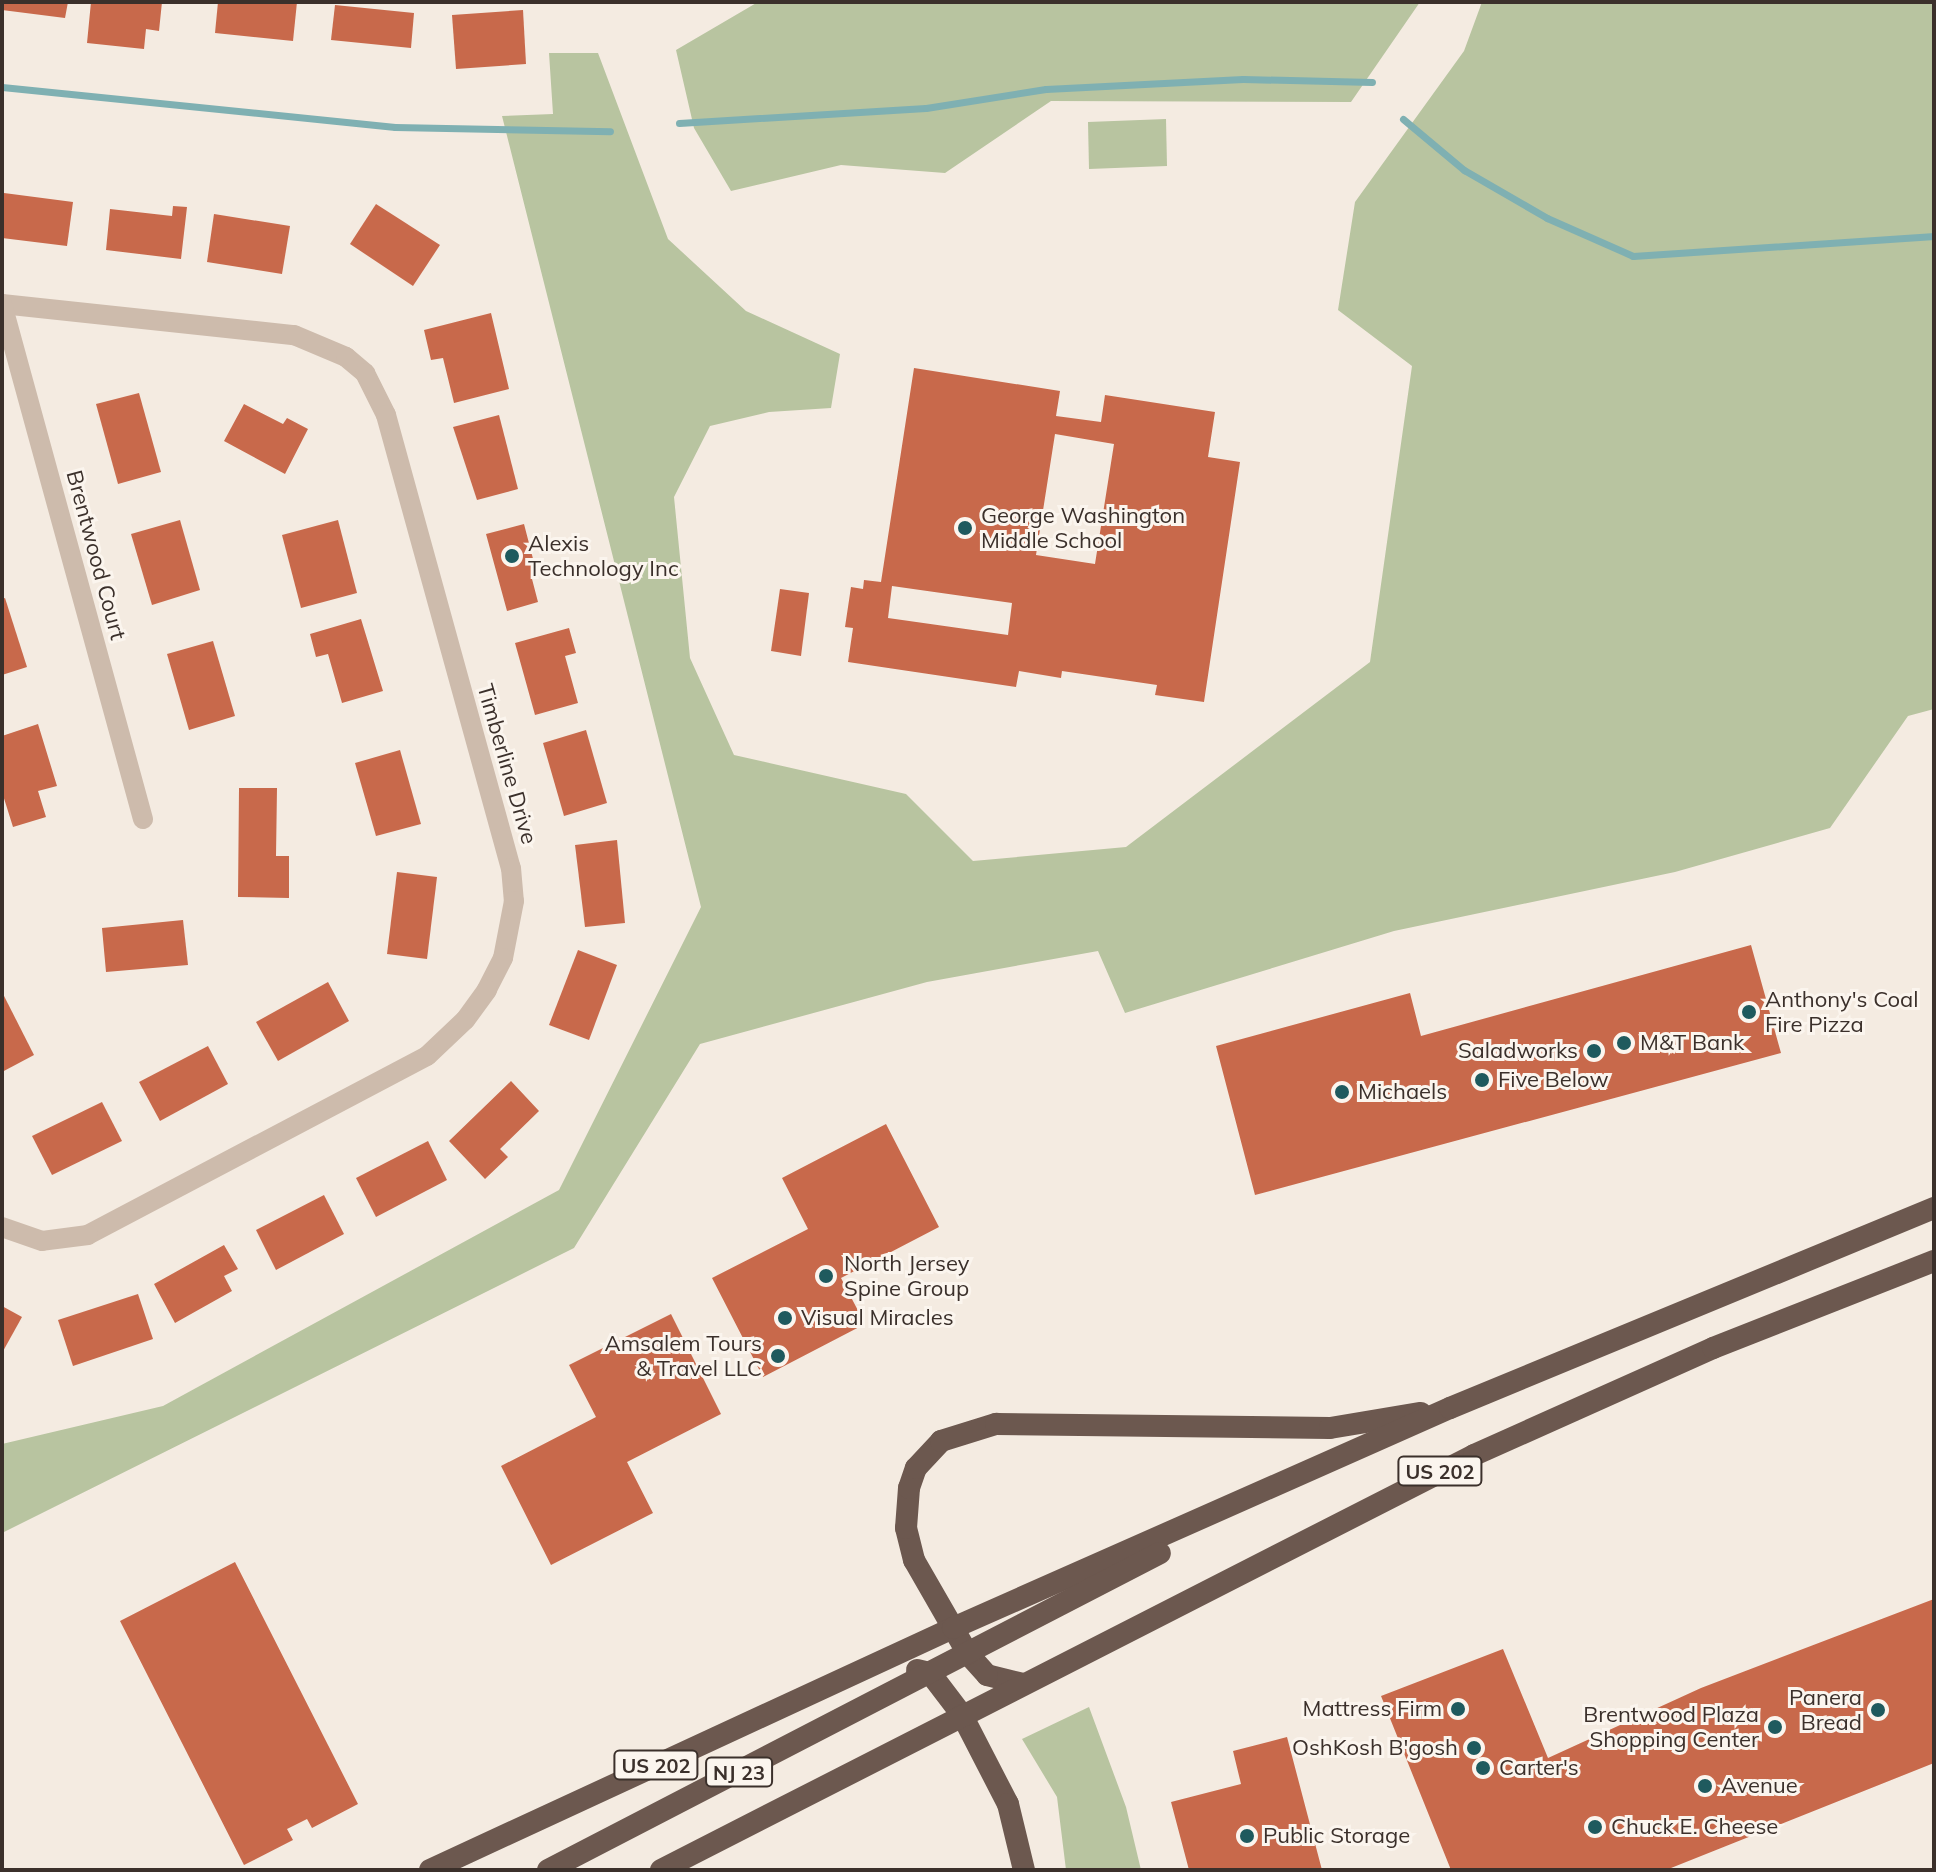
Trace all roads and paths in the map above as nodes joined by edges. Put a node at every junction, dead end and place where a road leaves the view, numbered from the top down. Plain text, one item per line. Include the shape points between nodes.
1 (2, 304) edge
2 (143, 819) dead end
3 (1934, 1208) edge
4 (2, 1227) edge
5 (1934, 1261) edge
6 (1450, 1408) junction
7 (1310, 1474) junction
8 (953, 1628) junction
9 (968, 1654) junction
10 (883, 1660) junction
11 (930, 1673) junction
12 (1023, 1684) junction
13 (962, 1715) junction
14 (430, 1870) edge
15 (548, 1870) edge
16 (661, 1870) edge
17 (1024, 1870) edge

1 - 2 street, Brentwood Court
1 - 4 street, Timberline Drive via 294,335 334,350 365,373 386,415 511,868 514,901 506,946 487,990 427,1056 88,1235 42,1241
3 - 6 highway, US 202
5 - 12 highway, US 202 via 1700,1354 1487,1449
6 - 7 highway, US 202
6 - 8 highway via 1330,1428 1040,1423 996,1424 954,1433 916,1468 905,1509 914,1560
7 - 8 highway, US 202
7 - 9 highway, NJ 23
8 - 9 highway
8 - 10 highway, US 202
9 - 11 highway, NJ 23
9 - 12 highway via 987,1675
10 - 11 highway
10 - 14 highway, US 202
11 - 13 highway
11 - 15 highway, NJ 23
12 - 13 highway, US 202
13 - 16 highway, US 202
13 - 17 highway via 1008,1804

